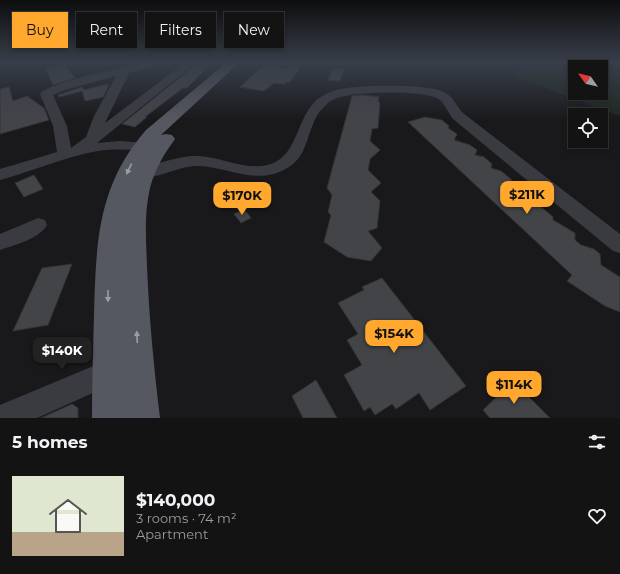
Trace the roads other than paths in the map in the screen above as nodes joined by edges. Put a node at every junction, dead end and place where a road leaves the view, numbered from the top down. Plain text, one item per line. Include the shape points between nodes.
1 (80, 82) edge
2 (120, 82) edge
3 (167, 82) edge
4 (211, 82) edge
5 (227, 82) edge
6 (93, 138) junction
7 (150, 147) junction
8 (71, 153) junction
9 (145, 173) junction
10 (0, 175) edge
11 (38, 225) dead end
12 (0, 242) edge
13 (620, 245) edge
14 (138, 361) junction
15 (108, 373) junction
16 (4, 418) edge
17 (109, 418) edge
18 (143, 418) edge

1 - 8 street via 46,94
2 - 6 street via 101,116
3 - 6 street
4 - 7 main road via 168,119
5 - 7 main road
6 - 8 street
7 - 8 street via 108,146
7 - 9 main road
7 -> 15 main road via 133,160 122,181 114,210 108,286
8 - 10 street
9 - 13 street via 192,162 206,162 252,172 268,170 281,166 294,155 313,112 332,95 382,89 436,93 445,97 458,116
14 -> 9 main road via 134,229 138,195
11 - 12 street
14 - 15 street
14 - 18 main road
15 - 16 street
15 - 17 main road

